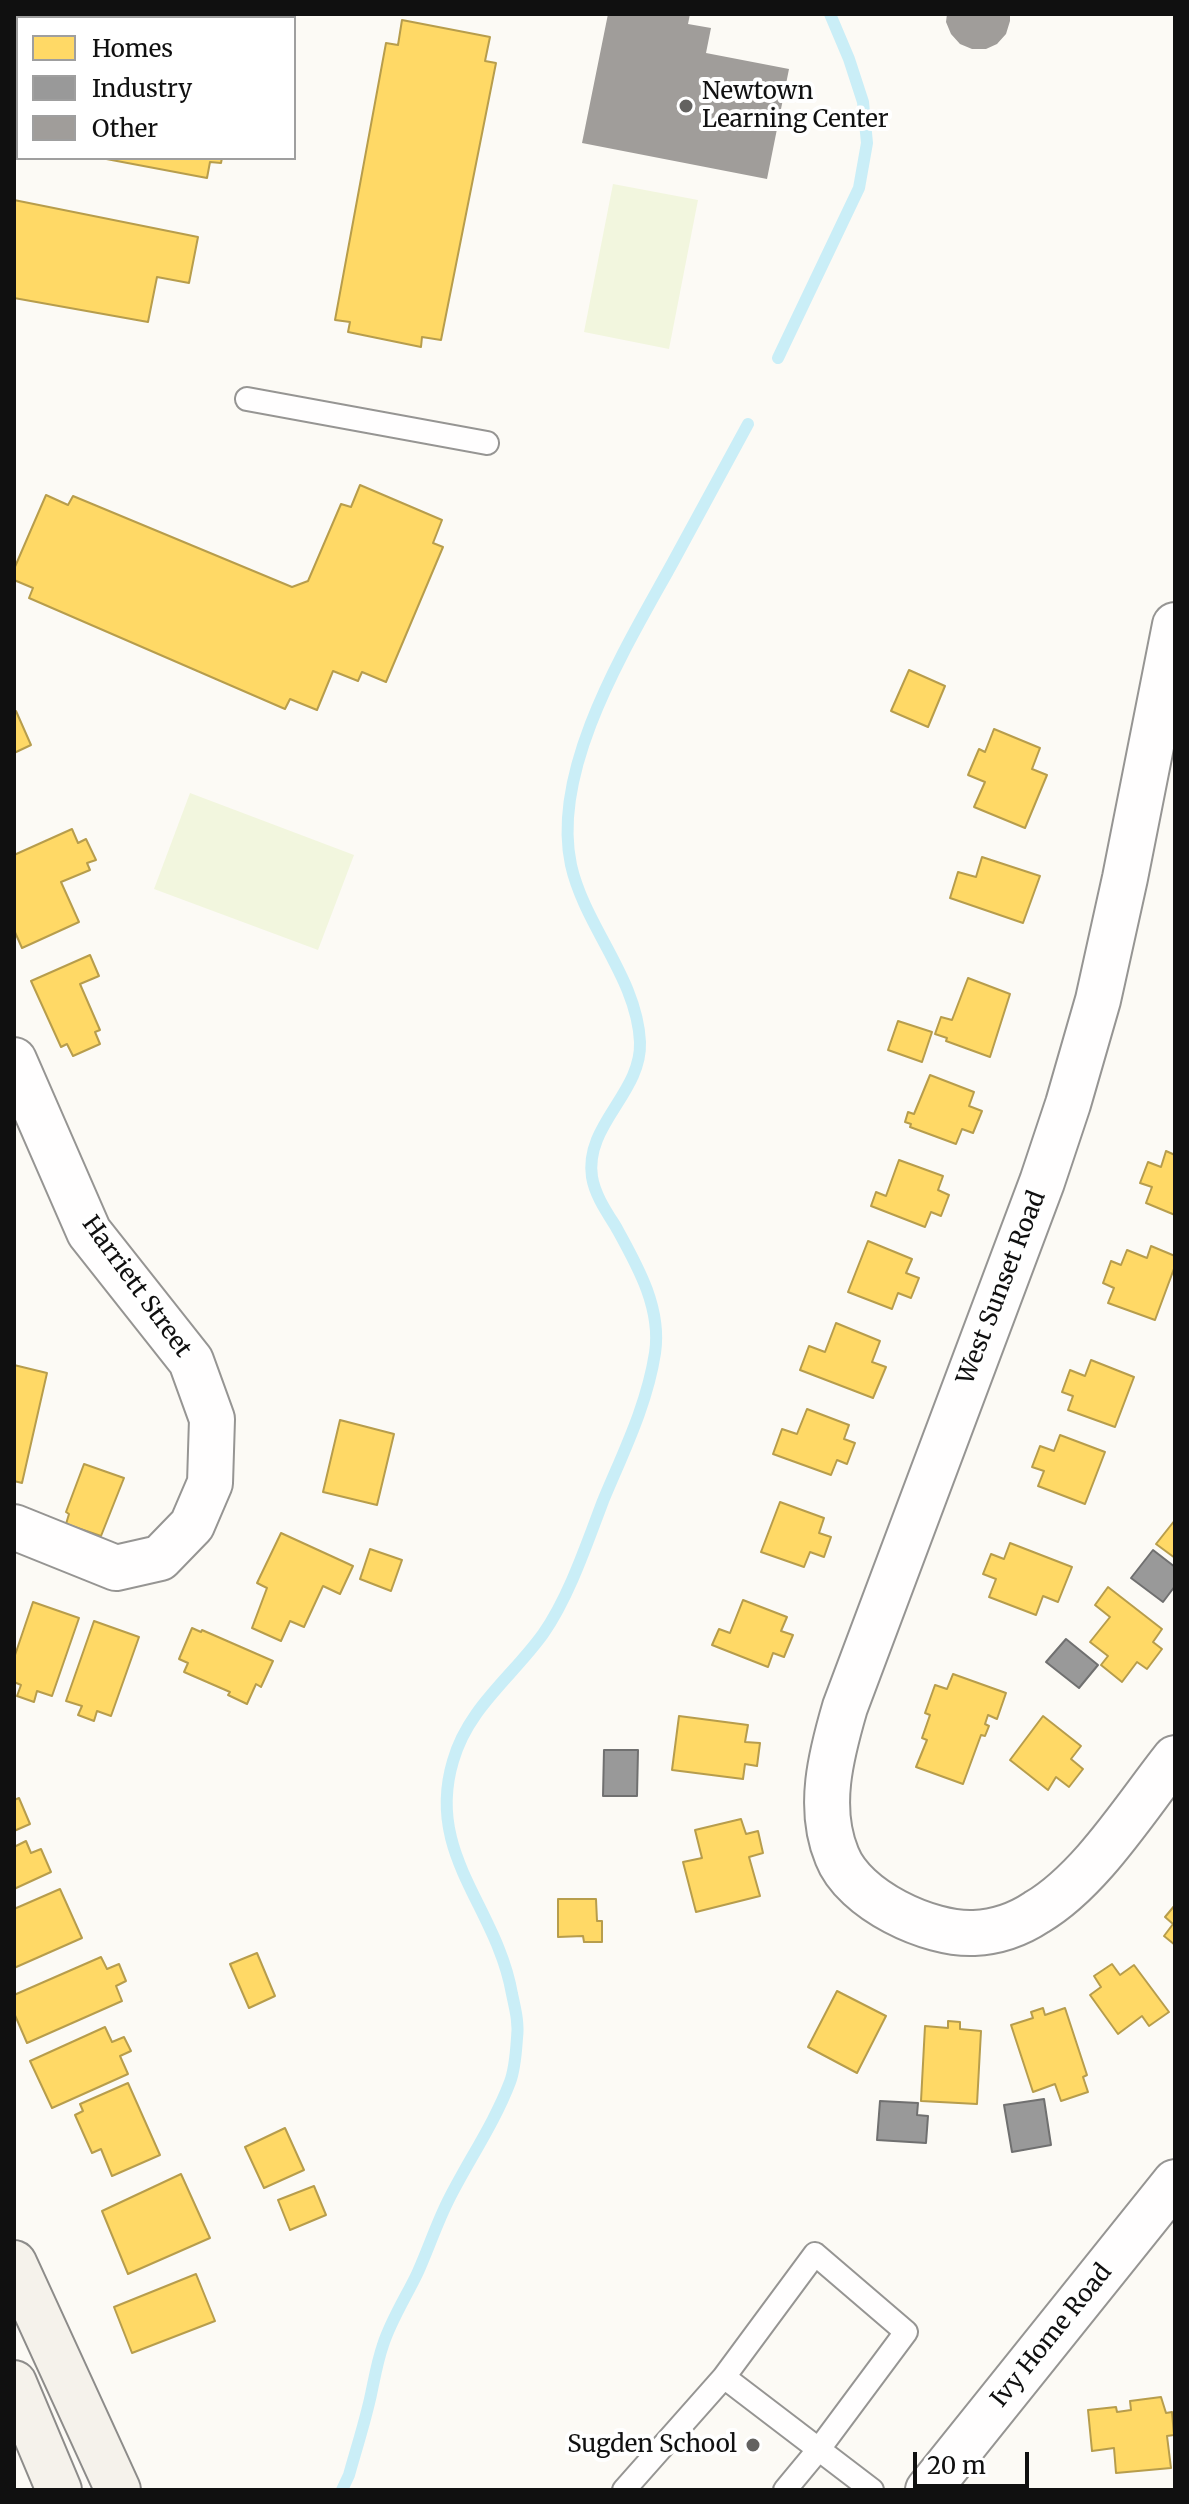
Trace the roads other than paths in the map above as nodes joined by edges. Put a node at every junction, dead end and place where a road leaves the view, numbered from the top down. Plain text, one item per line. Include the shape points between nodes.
1 (247, 399) dead end
2 (487, 443) dead end
3 (1175, 625) edge
4 (1167, 705) edge
5 (14, 1060) edge
6 (14, 1527) edge
7 (1175, 1758) edge
8 (1175, 2182) edge
9 (14, 2263) edge
10 (61, 2368) junction
11 (724, 2377) junction
12 (15, 2388) edge
13 (819, 2449) junction
14 (59, 2490) edge
15 (118, 2490) edge
16 (624, 2490) edge
17 (785, 2490) edge
18 (872, 2490) edge
19 (928, 2490) edge

1 - 2 lane
3 - 4 street, West Sunset Road
4 - 7 street, West Sunset Road via 1068,1104 845,1707 831,1755 829,1827 837,1858 854,1883 928,1926 976,1933 1039,1912 1077,1880
5 - 6 street, Harriett Street via 89,1232 191,1361 212,1419 210,1483 192,1525 160,1558 116,1568
8 - 19 street, Ivy Home Road
9 - 10 main road
10 - 12 street
10 - 15 main road
11 - 13 lane
11 - 13 lane via 815,2254 906,2332
11 - 16 lane
12 - 14 main road
13 - 17 lane
13 - 18 lane

